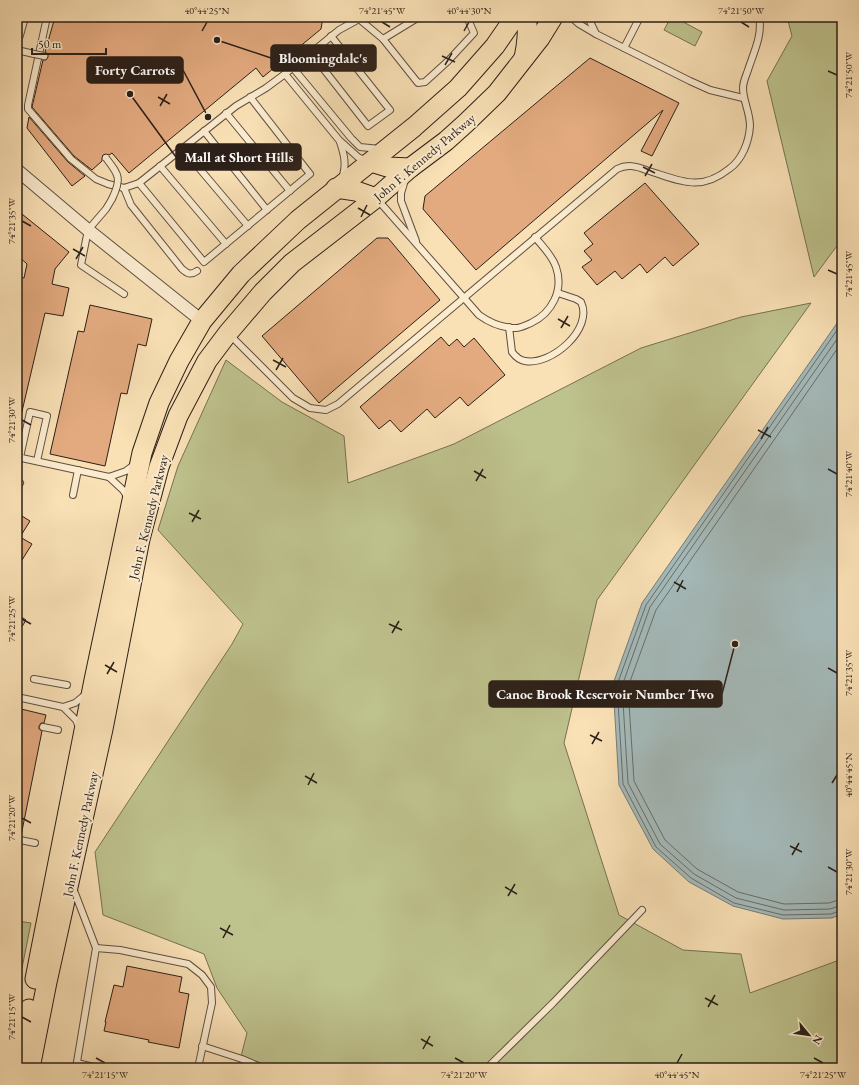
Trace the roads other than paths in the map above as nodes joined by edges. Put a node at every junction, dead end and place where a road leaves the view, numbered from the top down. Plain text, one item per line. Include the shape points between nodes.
1 (22, 17) edge
2 (47, 17) edge
3 (371, 17) edge
4 (419, 17) edge
5 (467, 17) edge
6 (526, 17) edge
7 (553, 17) edge
8 (571, 17) edge
9 (588, 17) edge
10 (640, 17) edge
11 (759, 17) edge
12 (359, 18) edge
13 (508, 24) edge
14 (596, 34) junction
15 (17, 36) edge
16 (331, 36) junction
17 (383, 39) junction
18 (624, 48) junction
19 (17, 50) edge
20 (311, 53) junction
21 (44, 56) dead end
22 (524, 58) junction
23 (293, 68) junction
24 (285, 74) junction
25 (250, 97) junction
26 (743, 98) junction
27 (226, 113) junction
28 (204, 131) junction
29 (339, 140) junction
30 (182, 148) junction
31 (389, 148) junction
32 (106, 158) dead end
33 (371, 162) junction
34 (160, 166) junction
35 (410, 168) junction
36 (17, 170) edge
37 (139, 183) junction
38 (124, 188) junction
39 (336, 188) junction
40 (290, 190) junction
41 (376, 198) junction
42 (267, 210) junction
43 (248, 226) junction
44 (88, 230) junction
45 (535, 236) junction
46 (226, 244) junction
47 (417, 245) junction
48 (197, 271) dead end
49 (241, 274) junction
50 (558, 293) junction
51 (124, 294) dead end
52 (464, 297) junction
53 (202, 321) junction
54 (509, 328) junction
55 (228, 333) junction
56 (207, 361) junction
57 (19, 457) edge
58 (141, 458) junction
59 (37, 461) junction
60 (78, 470) junction
61 (109, 477) junction
62 (73, 495) dead end
63 (131, 504) junction
64 (34, 679) dead end
65 (94, 680) junction
66 (67, 685) dead end
67 (17, 697) edge
68 (63, 707) junction
69 (43, 727) dead end
70 (58, 730) dead end
71 (82, 740) junction
72 (20, 840) dead end
73 (35, 843) dead end
74 (70, 879) junction
75 (642, 910) dead end
76 (96, 948) junction
77 (202, 1046) junction
78 (17, 1064) edge
79 (76, 1066) edge
80 (30, 1068) edge
81 (98, 1068) edge
82 (198, 1068) edge
83 (263, 1068) edge
84 (487, 1068) edge

1 - 15 street
2 - 38 lane via 28,109 81,167 96,179
3 - 12 lane
4 - 17 lane
5 - 17 lane via 474,33 425,82 418,83
6 - 22 main road via 527,41
7 - 22 main road, John F. Kennedy Parkway
8 - 14 lane
9 - 14 lane
10 - 18 lane
11 - 26 lane via 758,39 743,84
12 - 16 lane
12 - 17 lane
13 - 31 main road, John F. Kennedy Parkway via 495,46 458,88
14 - 18 lane
16 - 20 lane
16 - 20 lane via 390,110 368,126
18 - 26 lane via 710,90
19 - 21 lane, bridge
20 - 23 lane
22 - 35 main road, John F. Kennedy Parkway via 497,93 446,141
23 - 24 lane
23 - 31 lane via 360,147 377,150
24 - 25 lane
24 - 29 lane
25 - 27 lane
25 - 40 lane via 310,174
26 - 45 lane via 749,113 750,127 746,143 741,157 720,177 693,184 638,167 624,166 611,173
27 - 28 lane
27 - 40 lane
28 - 30 lane
28 - 42 lane
29 - 33 lane via 359,158
29 - 39 lane via 345,170
30 - 34 lane
30 - 43 lane
31 - 33 main road, John F. Kennedy Parkway
32 - 44 lane, bridge via 118,173 117,188 106,209
33 - 35 main road via 387,167
33 - 39 main road, John F. Kennedy Parkway
34 - 37 lane
34 - 46 lane
35 - 41 main road, John F. Kennedy Parkway
35 - 47 lane via 401,193 401,201
36 - 44 street
37 - 38 lane
37 - 46 lane via 204,262
38 - 48 lane via 131,204 182,269 189,274
39 - 41 main road
39 - 49 main road, John F. Kennedy Parkway
40 - 42 lane
41 - 47 lane
41 - 55 main road, John F. Kennedy Parkway via 292,263 262,292
42 - 43 lane
43 - 46 lane
44 - 51 lane via 81,265
44 - 53 street
45 - 50 lane via 556,267
45 - 52 lane
47 - 52 lane
49 - 53 main road, John F. Kennedy Parkway
49 - 55 main road via 228,311
50 - 54 lane via 545,314 524,326
50 - 54 lane via 581,302 584,312 583,321 577,332 560,350 542,359 524,361 512,352
52 - 54 lane via 489,323
52 - 55 lane via 338,404 326,410 310,408 293,398
53 - 56 main road via 210,338
53 - 58 main road, John F. Kennedy Parkway via 159,403
55 - 56 main road, John F. Kennedy Parkway
56 - 74 main road, John F. Kennedy Parkway via 178,416 155,481 140,539 103,729
57 - 59 lane
57 - 59 lane via 30,412 47,416
58 - 61 lane via 126,471
58 - 63 main road, John F. Kennedy Parkway
59 - 60 lane
60 - 61 lane
60 - 62 lane
61 - 63 lane via 123,490
63 - 65 main road, John F. Kennedy Parkway
64 - 66 lane
65 - 68 lane via 86,694 75,703
65 - 71 main road, John F. Kennedy Parkway
67 - 68 lane
68 - 71 lane via 76,720
69 - 70 lane
71 - 78 main road, John F. Kennedy Parkway
72 - 73 lane
74 - 76 lane
74 - 80 main road, John F. Kennedy Parkway
75 - 84 lane
76 - 77 lane via 120,950 188,964 202,976 211,987 212,1003
76 - 79 lane
77 - 82 lane
77 - 83 lane
79 - 81 lane

